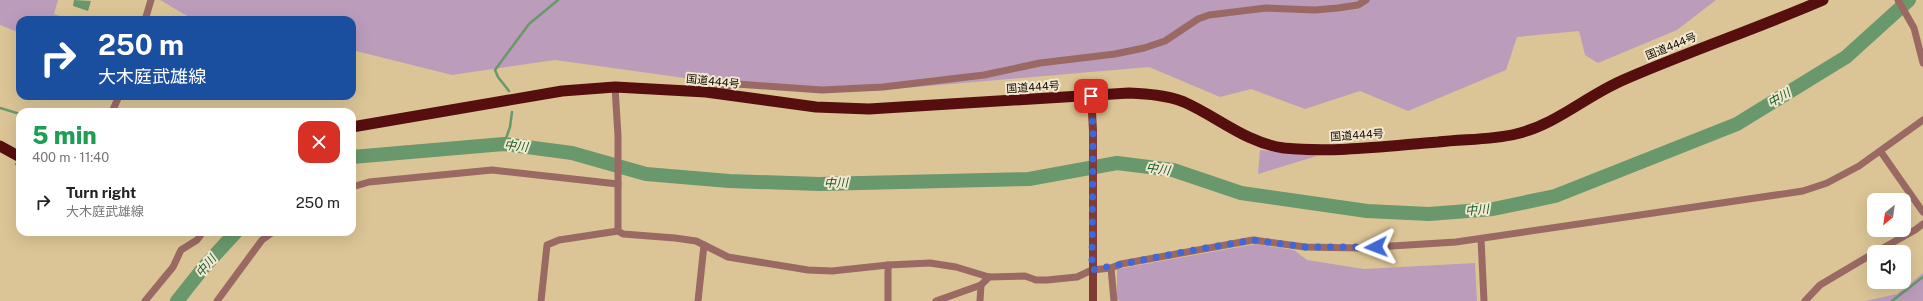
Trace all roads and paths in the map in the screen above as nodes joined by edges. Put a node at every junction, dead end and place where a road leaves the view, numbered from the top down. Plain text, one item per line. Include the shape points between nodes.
1 (151, 0) edge
2 (1366, 0) edge
3 (1823, 0) edge
4 (1898, 0) edge
5 (146, 16) edge
6 (1923, 63) edge
7 (615, 87) junction
8 (706, 92) junction
9 (1091, 96) junction
10 (1923, 120) edge
11 (356, 126) edge
12 (1, 148) edge
13 (1881, 152) junction
14 (16, 155) edge
15 (618, 184) junction
16 (356, 186) edge
17 (1923, 212) edge
18 (1923, 224) edge
19 (618, 232) junction
20 (200, 236) edge
21 (268, 236) edge
22 (1481, 238) junction
23 (1889, 245) edge
24 (704, 246) junction
25 (1867, 258) edge
26 (888, 265) junction
27 (1111, 268) junction
28 (1092, 270) junction
29 (989, 277) junction
30 (981, 285) junction
31 (144, 301) edge
32 (217, 301) edge
33 (541, 301) edge
34 (698, 301) edge
35 (888, 301) edge
36 (936, 301) edge
37 (980, 301) edge
38 (1093, 301) edge
39 (1114, 301) edge
40 (1484, 301) edge
41 (1805, 301) edge

1 - 5 street
2 - 8 street via 1358,5 1338,8 1266,8 1209,15 1165,40 1144,48 1040,63 984,75 883,87 822,90 738,84
3 - 9 highway, 国道444号 via 1618,82 1571,110 1539,126 1515,134 1333,150 1283,148 1253,141 1184,102 1162,95 1130,93
4 - 6 street via 1914,28
7 - 8 highway, 国道444号
7 - 11 highway, 国道444号 via 562,92
7 - 15 street
8 - 9 highway, 国道444号 via 816,107 869,109
9 - 28 main road
10 - 13 street
12 - 14 highway
13 - 17 street
13 - 22 street via 1827,183 1803,191
15 - 16 street via 492,170 369,182
15 - 19 street
18 - 23 street
19 - 24 street via 696,241
19 - 33 street via 559,240 547,245
20 - 31 street via 181,250 173,267
21 - 32 street
22 - 27 street via 1360,248 1305,247 1253,240
22 - 40 street
24 - 26 street via 728,257 808,270 832,271
24 - 34 street
25 - 41 street via 1820,285
26 - 29 street via 930,263 956,267
26 - 35 street
27 - 28 street
27 - 39 street
28 - 29 street via 1077,277 1047,280 1025,276
28 - 38 main road
29 - 30 street
30 - 36 street
30 - 37 street

